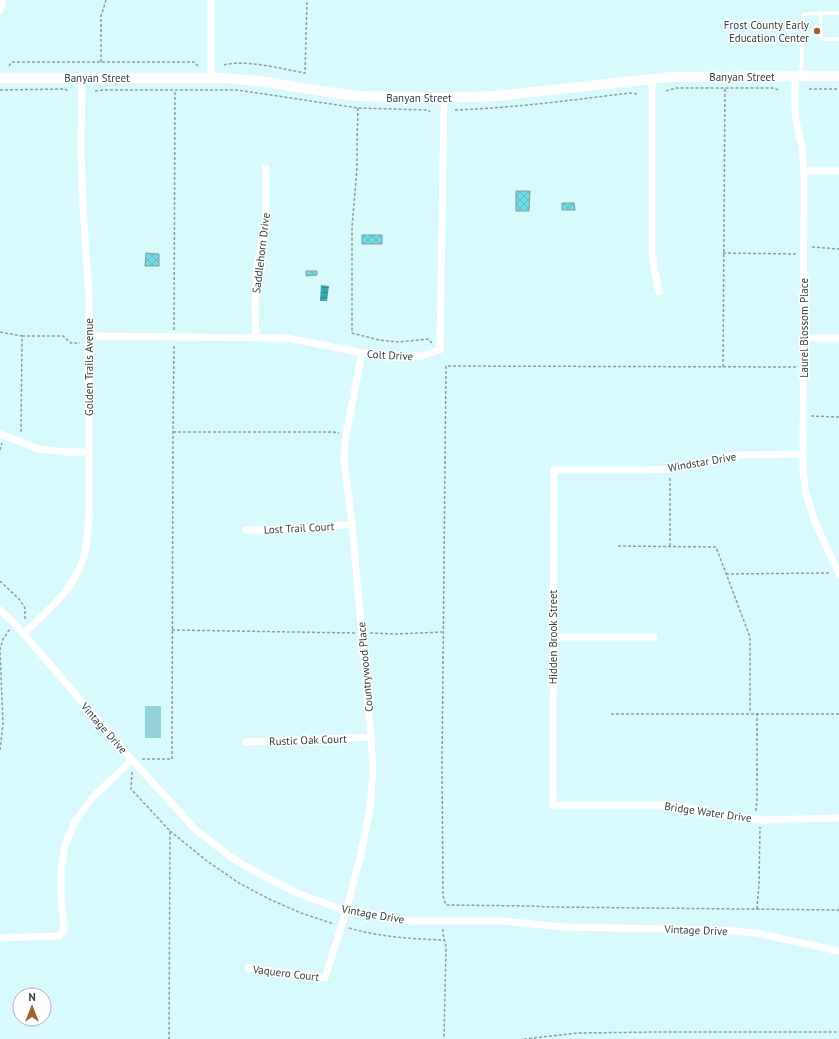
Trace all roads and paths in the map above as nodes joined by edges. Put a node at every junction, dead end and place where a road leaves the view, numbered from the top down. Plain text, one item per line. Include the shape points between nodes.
1 (2, 0) edge
2 (106, 0) edge
3 (211, 0) edge
4 (307, 0) edge
5 (0, 10) edge
6 (839, 13) edge
7 (820, 14) junction
8 (839, 39) edge
9 (101, 62) junction
10 (9, 66) dead end
11 (198, 66) dead end
12 (224, 66) dead end
13 (798, 76) junction
14 (839, 76) edge
15 (0, 78) edge
16 (82, 78) junction
17 (211, 78) junction
18 (652, 79) junction
19 (725, 88) junction
20 (839, 88) edge
21 (809, 89) dead end
22 (0, 90) edge
23 (175, 90) junction
24 (779, 90) dead end
25 (95, 91) dead end
26 (666, 91) dead end
27 (68, 92) dead end
28 (637, 94) dead end
29 (444, 98) junction
30 (358, 108) junction
31 (455, 110) dead end
32 (430, 112) dead end
33 (266, 168) dead end
34 (804, 170) junction
35 (839, 170) edge
36 (839, 249) edge
37 (804, 250) junction
38 (723, 253) junction
39 (659, 292) dead end
40 (0, 332) edge
41 (22, 336) junction
42 (89, 336) junction
43 (174, 337) junction
44 (256, 338) junction
45 (804, 338) junction
46 (839, 338) edge
47 (89, 344) junction
48 (440, 350) junction
49 (362, 353) junction
50 (723, 367) dead end
51 (803, 416) junction
52 (839, 417) edge
53 (173, 432) junction
54 (0, 434) edge
55 (346, 435) junction
56 (21, 442) junction
57 (89, 452) junction
58 (803, 454) junction
59 (670, 469) junction
60 (554, 470) joint
61 (352, 524) junction
62 (246, 530) dead end
63 (618, 546) dead end
64 (670, 546) junction
65 (726, 574) junction
66 (839, 574) edge
67 (0, 581) edge
68 (0, 610) edge
69 (14, 623) junction
70 (172, 630) junction
71 (443, 632) dead end
72 (362, 633) junction
73 (24, 634) junction
74 (654, 636) dead end
75 (554, 637) junction
76 (750, 713) junction
77 (757, 713) junction
78 (611, 714) dead end
79 (839, 714) edge
80 (371, 737) junction
81 (246, 742) dead end
82 (0, 750) edge
83 (132, 760) junction
84 (553, 805) joint
85 (839, 818) edge
86 (757, 819) junction
87 (757, 909) dead end
88 (346, 911) junction
89 (443, 922) junction
90 (0, 938) edge
91 (839, 951) edge
92 (248, 968) dead end
93 (325, 978) joint
94 (839, 1032) edge
95 (168, 1039) edge
96 (444, 1039) edge
97 (524, 1039) edge

1 - 5 street
2 - 9 path via 101,16
3 - 17 street
4 - 12 path via 304,73 246,64
6 - 7 lane
7 - 8 lane via 822,38
7 - 13 lane via 802,16
9 - 10 path via 12,62
9 - 11 path via 194,62
13 - 14 street, Banyan Street
13 - 18 street, Banyan Street
13 - 34 street, Laurel Blossom Place via 795,110
15 - 16 street, Banyan Street
16 - 17 street, Banyan Street
16 - 42 street, Golden Trails Avenue via 81,148
17 - 29 street, Banyan Street via 243,79 357,96
18 - 29 street, Banyan Street via 497,96
18 - 39 street via 652,252
19 - 24 path
19 - 26 path via 676,88
19 - 38 path
20 - 21 path
22 - 27 path
23 - 25 path
23 - 30 path via 237,90
23 - 43 path
28 - 31 path via 478,110
29 - 48 street
30 - 32 path
30 - 48 path via 357,168 352,227 352,333 399,342 428,339
33 - 44 street, Saddlehorn Drive via 266,219 257,267
34 - 35 street
34 - 37 street, Laurel Blossom Place
36 - 37 path
37 - 38 path
37 - 45 street, Laurel Blossom Place
38 - 50 path
40 - 41 path
41 - 47 path via 63,336 72,342
41 - 56 path
42 - 43 street, Colt Drive
42 - 47 street, Golden Trails Avenue
43 - 44 street, Colt Drive
43 - 53 path
44 - 49 street, Colt Drive via 287,338
45 - 46 street
45 - 51 street, Laurel Blossom Place
47 - 57 street, Golden Trails Avenue
48 - 49 street, Colt Drive via 420,356 394,357
49 - 55 street, Countrywood Place
51 - 52 path
51 - 58 street, Laurel Blossom Place
53 - 55 path via 334,432
53 - 70 path
54 - 56 street
55 - 61 street, Countrywood Place via 344,460
56 - 57 street via 39,449
57 - 73 street, Golden Trails Avenue via 89,516 83,559 63,596
58 - 59 street, Windstar Drive via 735,455
58 - 66 street, Laurel Blossom Place via 806,493 810,508
59 - 60 street, Windstar Drive
59 - 64 path
60 - 75 street, Hidden Brook Street
61 - 62 street, Lost Trail Court via 292,530
61 - 72 street, Countrywood Place
63 - 64 path
64 - 65 path via 716,547
65 - 66 path
65 - 76 path via 750,636
67 - 73 path via 26,608
68 - 69 street, Vintage Drive
69 - 73 street, Vintage Drive
69 - 82 path via 3,639 0,650 3,724
70 - 72 path
70 - 83 path via 172,759
71 - 72 path
72 - 80 street, Countrywood Place
73 - 83 street, Vintage Drive
74 - 75 street
75 - 84 street, Hidden Brook Street
76 - 77 path
76 - 78 path
77 - 79 path
77 - 86 path
80 - 81 street, Rustic Oak Court
80 - 88 street, Countrywood Place via 373,770 370,809
83 - 88 street, Vintage Drive via 196,830 232,858 298,893
83 - 90 street via 92,798 75,822 66,845 61,870 64,929 59,936
83 - 95 path via 131,789 170,831
84 - 86 street, Bridge Water Drive via 673,805
85 - 86 street, Bridge Water Drive
86 - 87 path
88 - 89 street, Vintage Drive via 411,921
88 - 93 street, Countrywood Place
89 - 91 street, Vintage Drive via 721,930 756,933
89 - 96 path via 446,947
92 - 93 street, Vaquero Court
94 - 97 path via 578,1033

